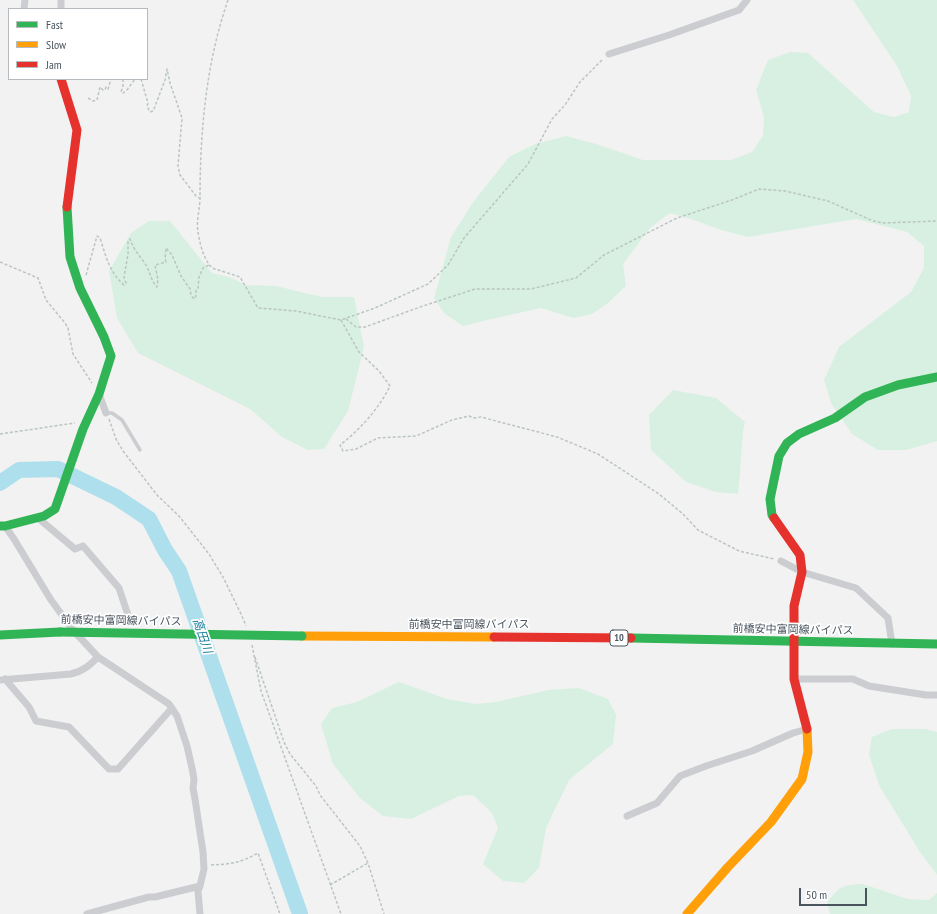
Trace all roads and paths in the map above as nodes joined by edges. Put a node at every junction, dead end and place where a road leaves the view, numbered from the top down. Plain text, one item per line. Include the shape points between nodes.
1 (228, 0) edge
2 (747, 0) edge
3 (609, 54) joint
4 (61, 80) edge
5 (111, 80) edge
6 (123, 80) edge
7 (134, 80) edge
8 (141, 80) edge
9 (88, 98) dead end
10 (200, 198) junction
11 (937, 221) edge
12 (0, 262) edge
13 (209, 265) junction
14 (80, 288) junction
15 (346, 319) junction
16 (340, 320) junction
17 (937, 377) edge
18 (99, 394) junction
19 (106, 413) junction
20 (85, 425) junction
21 (0, 434) edge
22 (140, 450) dead end
23 (38, 518) junction
24 (2, 526) edge
25 (781, 561) joint
26 (802, 572) junction
27 (128, 615) dead end
28 (248, 631) dead end
29 (0, 635) edge
30 (250, 638) dead end
31 (794, 642) junction
32 (892, 644) junction
33 (937, 644) edge
34 (253, 652) junction
35 (98, 657) junction
36 (794, 679) junction
37 (3, 680) edge
38 (937, 695) edge
39 (172, 708) junction
40 (807, 729) junction
41 (627, 816) dead end
42 (368, 862) junction
43 (204, 865) junction
44 (330, 885) junction
45 (200, 886) junction
46 (107, 911) edge
47 (87, 914) edge
48 (200, 914) edge
49 (280, 914) edge
50 (341, 914) edge
51 (384, 914) edge
52 (687, 914) edge

1 - 10 path via 215,42 208,84
2 - 3 street via 739,10
3 - 15 path via 580,82 566,105 552,119 528,164 464,238 448,265 428,284
4 - 14 street via 77,130 67,208 70,257
5 - 9 path via 108,89 106,87 103,90 100,87 97,100
6 - 7 path via 123,93
8 - 10 path via 147,106 152,112 167,69 182,118 178,166 180,175
10 - 13 path via 197,230 202,251
11 - 15 path via 883,223 828,201 785,191 759,189 677,218 604,254 576,278 531,289 476,289 365,328 356,327
12 - 18 path via 38,278 46,300 68,328 73,354
13 - 14 path via 203,268 194,299 166,248 166,262 155,265 157,287 153,284 147,266 130,239 124,285 109,267 98,236
13 - 16 path via 240,277 258,308 296,311
14 - 18 street via 111,356
15 - 16 path
16 - 25 path via 359,352 390,386 384,398 340,445 343,451 356,449 378,438 416,436 452,420 469,416 525,428 557,437 598,454 659,494 698,530 719,541 739,551
17 - 26 street via 898,385 865,397 835,418 799,434 787,443 779,456 770,499 772,515 800,555
18 - 19 street
18 - 20 street
19 - 22 lane via 112,413 122,420
19 - 28 path via 123,451 157,495 179,516 209,554 223,577
20 - 21 path
20 - 23 street via 55,509
23 - 24 street
23 - 27 street via 75,549 83,546 119,588
24 - 35 street via 14,539 63,617
25 - 26 street
26 - 31 street via 794,606
26 - 32 street via 856,588 888,618
29 - 31 street, 前橋安中富岡線バイパス / 10, bridge via 60,632 602,637
30 - 34 path
31 - 32 street, 前橋安中富岡線バイパス / 10
31 - 36 street
32 - 33 street, 前橋安中富岡線バイパス / 10
34 - 42 path via 290,754 360,846
34 - 44 path via 261,691
35 - 37 street via 88,667 70,674
35 - 39 street
36 - 38 street via 853,680 869,686
36 - 40 street
37 - 39 street via 29,707 36,721 69,727 109,769 118,768
39 - 43 street via 187,746 192,768
40 - 41 street via 680,776 657,803
40 - 52 street via 808,752 802,779 771,822
42 - 44 path
42 - 51 path
43 - 45 street
43 - 49 path via 230,864 258,853
44 - 50 path
45 - 46 street
45 - 48 street
46 - 47 street

